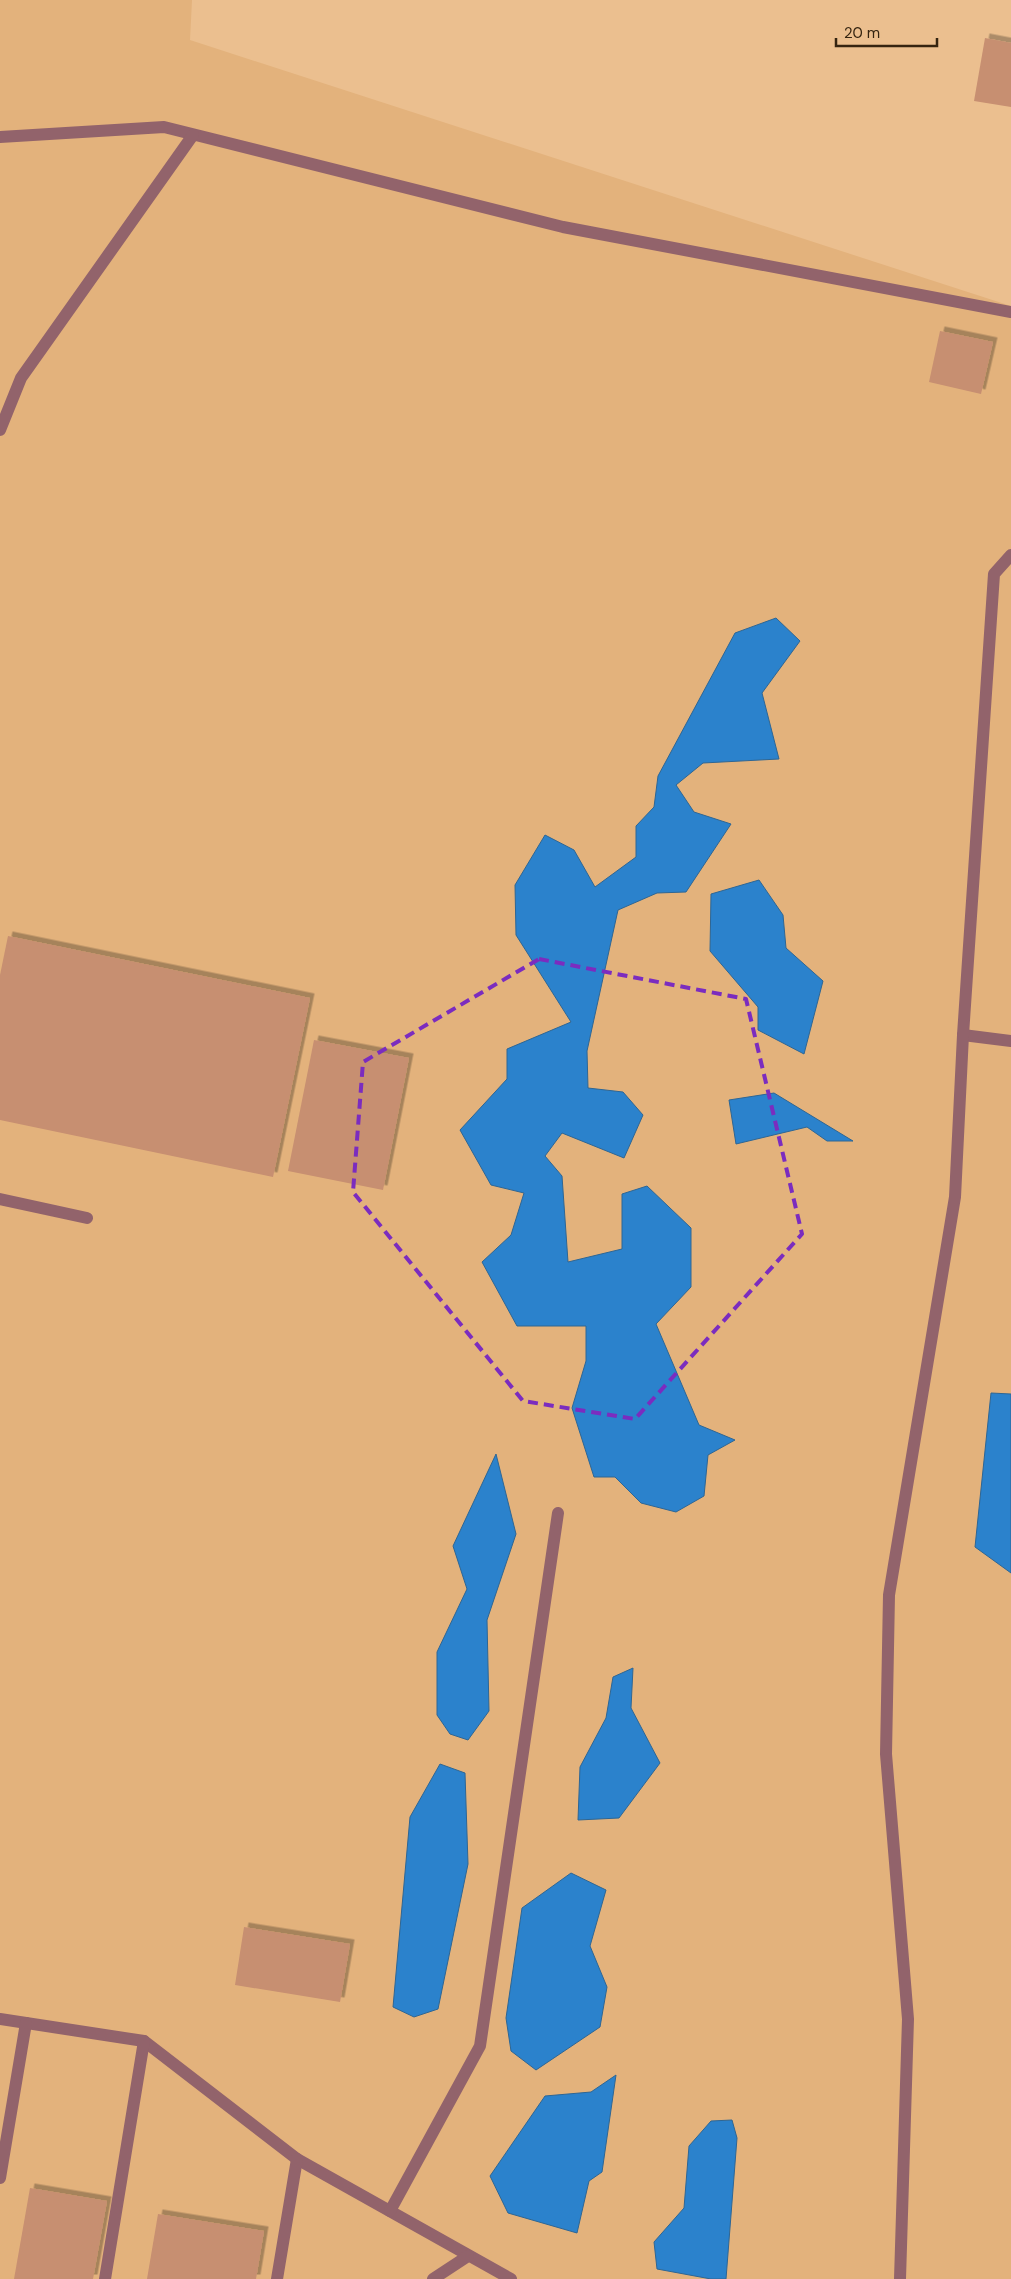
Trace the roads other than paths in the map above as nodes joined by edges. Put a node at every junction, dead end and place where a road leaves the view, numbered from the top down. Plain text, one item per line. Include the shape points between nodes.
1 (193, 135) junction
2 (0, 137) edge
3 (1011, 312) edge
4 (0, 430) edge
5 (1011, 554) edge
6 (963, 1035) junction
7 (1011, 1041) edge
8 (0, 1199) edge
9 (87, 1218) dead end
10 (558, 1513) dead end
11 (0, 2019) edge
12 (26, 2023) junction
13 (144, 2041) junction
14 (297, 2159) junction
15 (0, 2178) edge
16 (390, 2211) junction
17 (468, 2256) junction
18 (105, 2279) edge
19 (277, 2279) edge
20 (433, 2279) edge
21 (511, 2279) edge
22 (900, 2279) edge

1 - 2 street via 164,127
1 - 3 street via 563,227
1 - 4 street via 21,378
5 - 6 street via 994,574
6 - 7 street
6 - 22 street via 955,1197 888,1595 886,1754 908,2019
8 - 9 street
10 - 16 street via 480,2046
11 - 12 street
12 - 13 street
12 - 15 street
13 - 14 street
13 - 18 street
14 - 16 street
14 - 19 street
16 - 17 street
17 - 20 street
17 - 21 street

